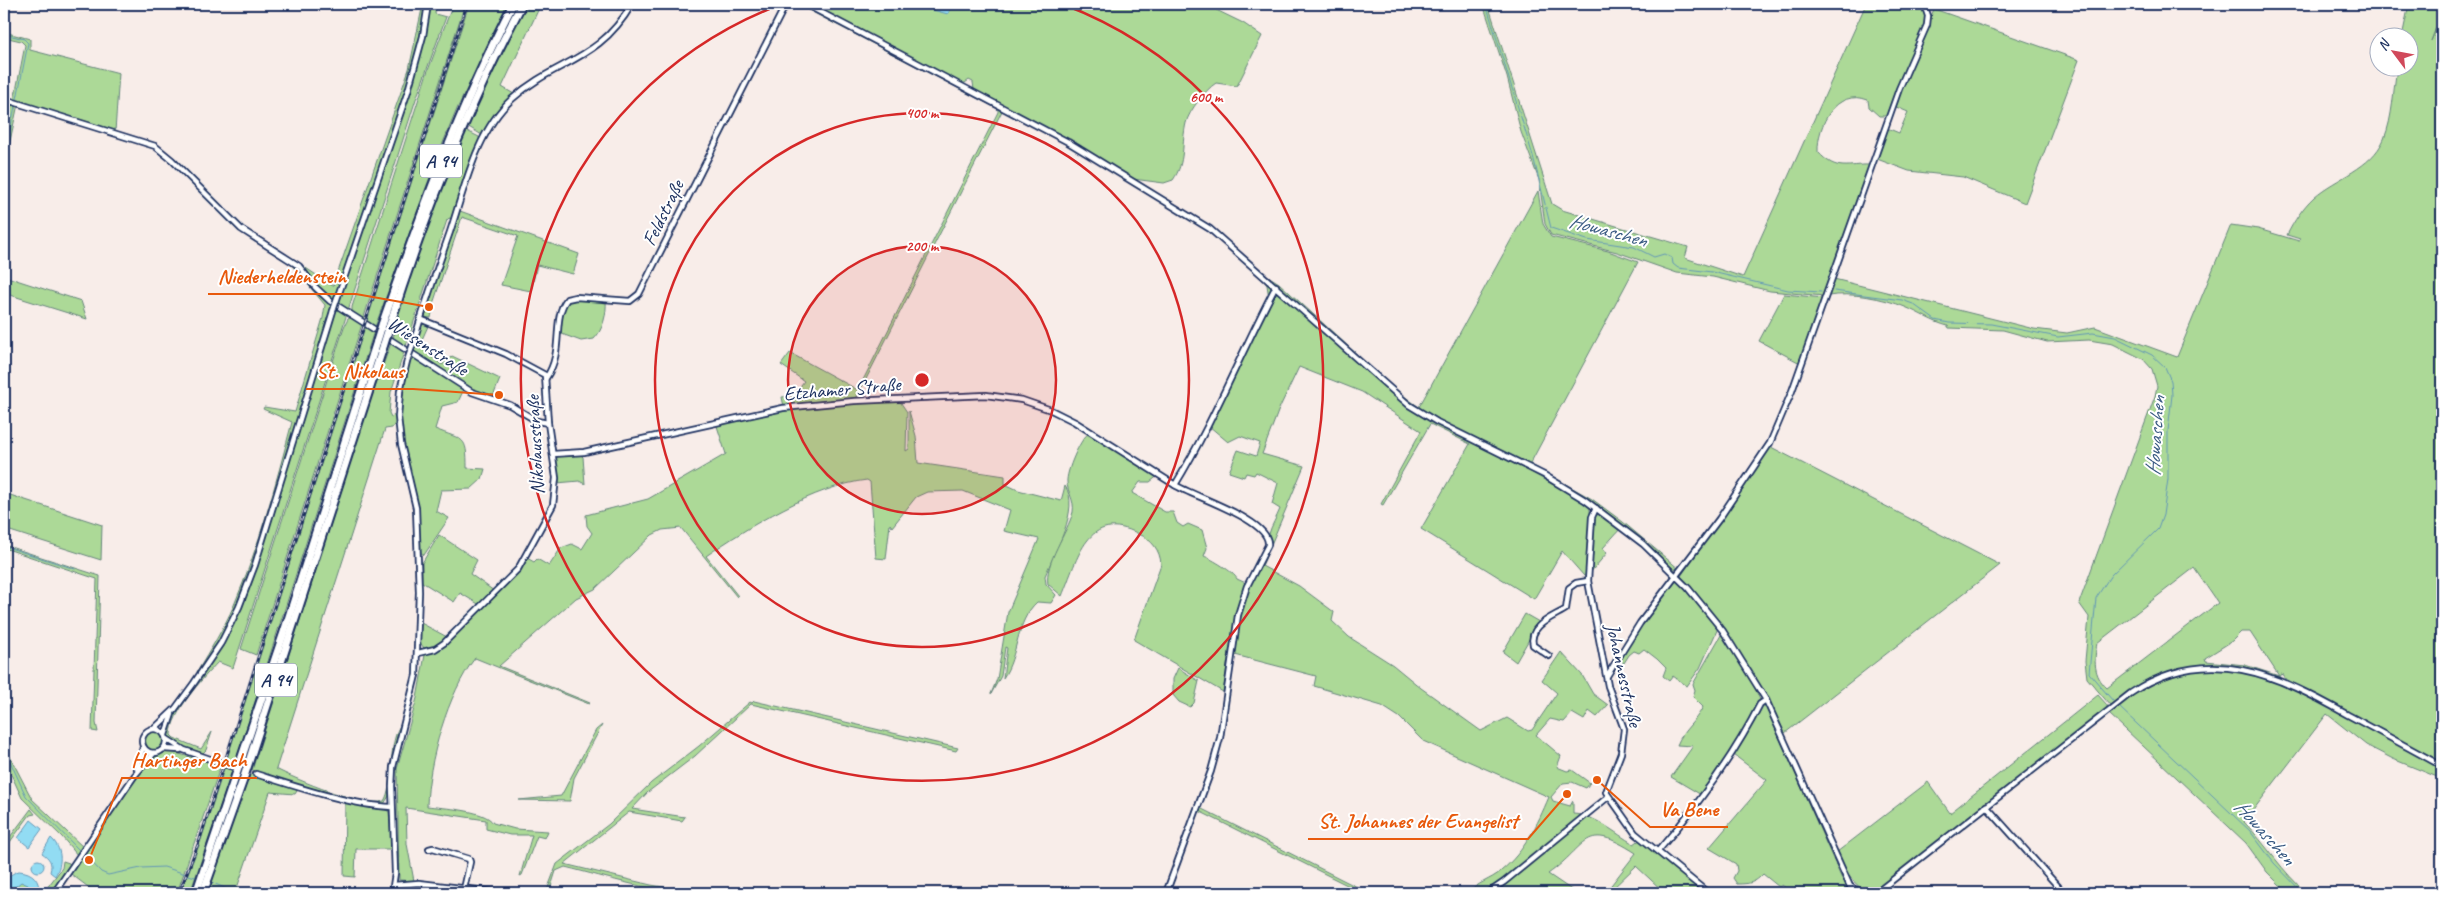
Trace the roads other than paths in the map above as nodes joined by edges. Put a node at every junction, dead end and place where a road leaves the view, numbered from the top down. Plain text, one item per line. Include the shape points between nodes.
1 (428, 4) edge
2 (513, 4) edge
3 (522, 4) edge
4 (632, 4) edge
5 (786, 4) edge
6 (806, 4) edge
7 (1924, 4) edge
8 (4, 99) edge
9 (1276, 286) junction
10 (420, 319) junction
11 (386, 327) junction
12 (546, 378) junction
13 (548, 423) junction
14 (553, 454) junction
15 (1175, 485) junction
16 (1596, 508) junction
17 (1676, 575) junction
18 (1588, 581) junction
19 (418, 652) junction
20 (1549, 656) dead end
21 (1608, 676) junction
22 (1766, 700) junction
23 (175, 709) junction
24 (155, 728) junction
25 (166, 737) junction
26 (143, 747) junction
27 (163, 750) junction
28 (184, 750) junction
29 (154, 753) junction
30 (2442, 766) edge
31 (233, 767) tunnel mouth
32 (256, 774) tunnel mouth
33 (135, 775) junction
34 (1608, 797) junction
35 (1986, 806) junction
36 (392, 807) junction
37 (429, 849) dead end
38 (1658, 851) junction
39 (394, 885) junction
40 (1887, 886) junction
41 (1851, 887) junction
42 (464, 888) junction
43 (200, 891) edge
44 (54, 893) edge
45 (392, 893) edge
46 (504, 893) edge
47 (1166, 893) edge
48 (1488, 893) edge
49 (1708, 893) edge
50 (1854, 893) edge
51 (1862, 893) edge
52 (1876, 893) edge
53 (1882, 893) edge
54 (2064, 893) edge

1 - 23 street, bridge via 408,91 338,296 246,590 221,642
2 - 11 highway, A 94 via 446,147
3 - 11 highway, A 94 via 455,143
4 - 10 street via 603,41 526,88 494,121 477,155
5 - 12 street, Feldstraße via 639,294 630,301 567,299 559,317 558,350
6 - 9 street via 1095,158 1210,229
7 - 17 street via 1927,25 1899,88 1774,434 1719,519
8 - 13 street, Wiesenstraße via 145,142 163,152 234,223 288,258 330,301 472,392
9 - 15 street
9 - 16 street via 1420,413 1544,475
10 - 12 street, Nikolausstraße via 518,359
10 - 19 street, bridge via 400,391 398,416 418,523
11 - 43 highway, A 94, bridge
12 - 13 street, Nikolausstraße
13 - 14 street, Nikolausstraße
14 - 15 street, Etzhamer Straße via 584,452 783,408 986,395 1022,400 1051,410
14 - 19 street, Nikolausstraße via 554,502 518,569 444,643 435,649
15 - 47 street, Etzhamer Straße via 1240,515 1265,534 1268,545 1238,615 1220,738
16 - 17 street via 1630,533
16 - 18 street, Johannesstraße via 1592,517
17 - 21 street via 1640,623
17 - 22 street via 1723,631
18 - 20 street via 1569,588 1566,609 1545,619 1532,638 1532,646
18 - 21 street, Johannesstraße
19 - 36 street via 413,693 394,762
21 - 34 street, Johannesstraße via 1624,738 1606,790
22 - 38 street via 1760,704 1739,745 1703,797
22 - 41 street
23 - 24 street
23 - 25 street
24 - 25 street
24 - 26 street via 144,734
25 - 27 street
25 - 28 street
26 - 29 street
26 - 33 street
27 - 28 street
27 - 29 street
28 - 31 street
29 - 33 street
30 - 35 street via 2280,680 2241,668 2202,667 2174,672 2140,686
32 - 36 street
33 - 44 street
34 - 38 street via 1636,833
34 - 48 street
35 - 40 street
35 - 54 street
36 - 39 street
37 - 42 street via 469,859
38 - 49 street
39 - 42 street
39 - 45 street
40 - 52 street
40 - 53 street
41 - 50 street
41 - 51 street
42 - 46 street

